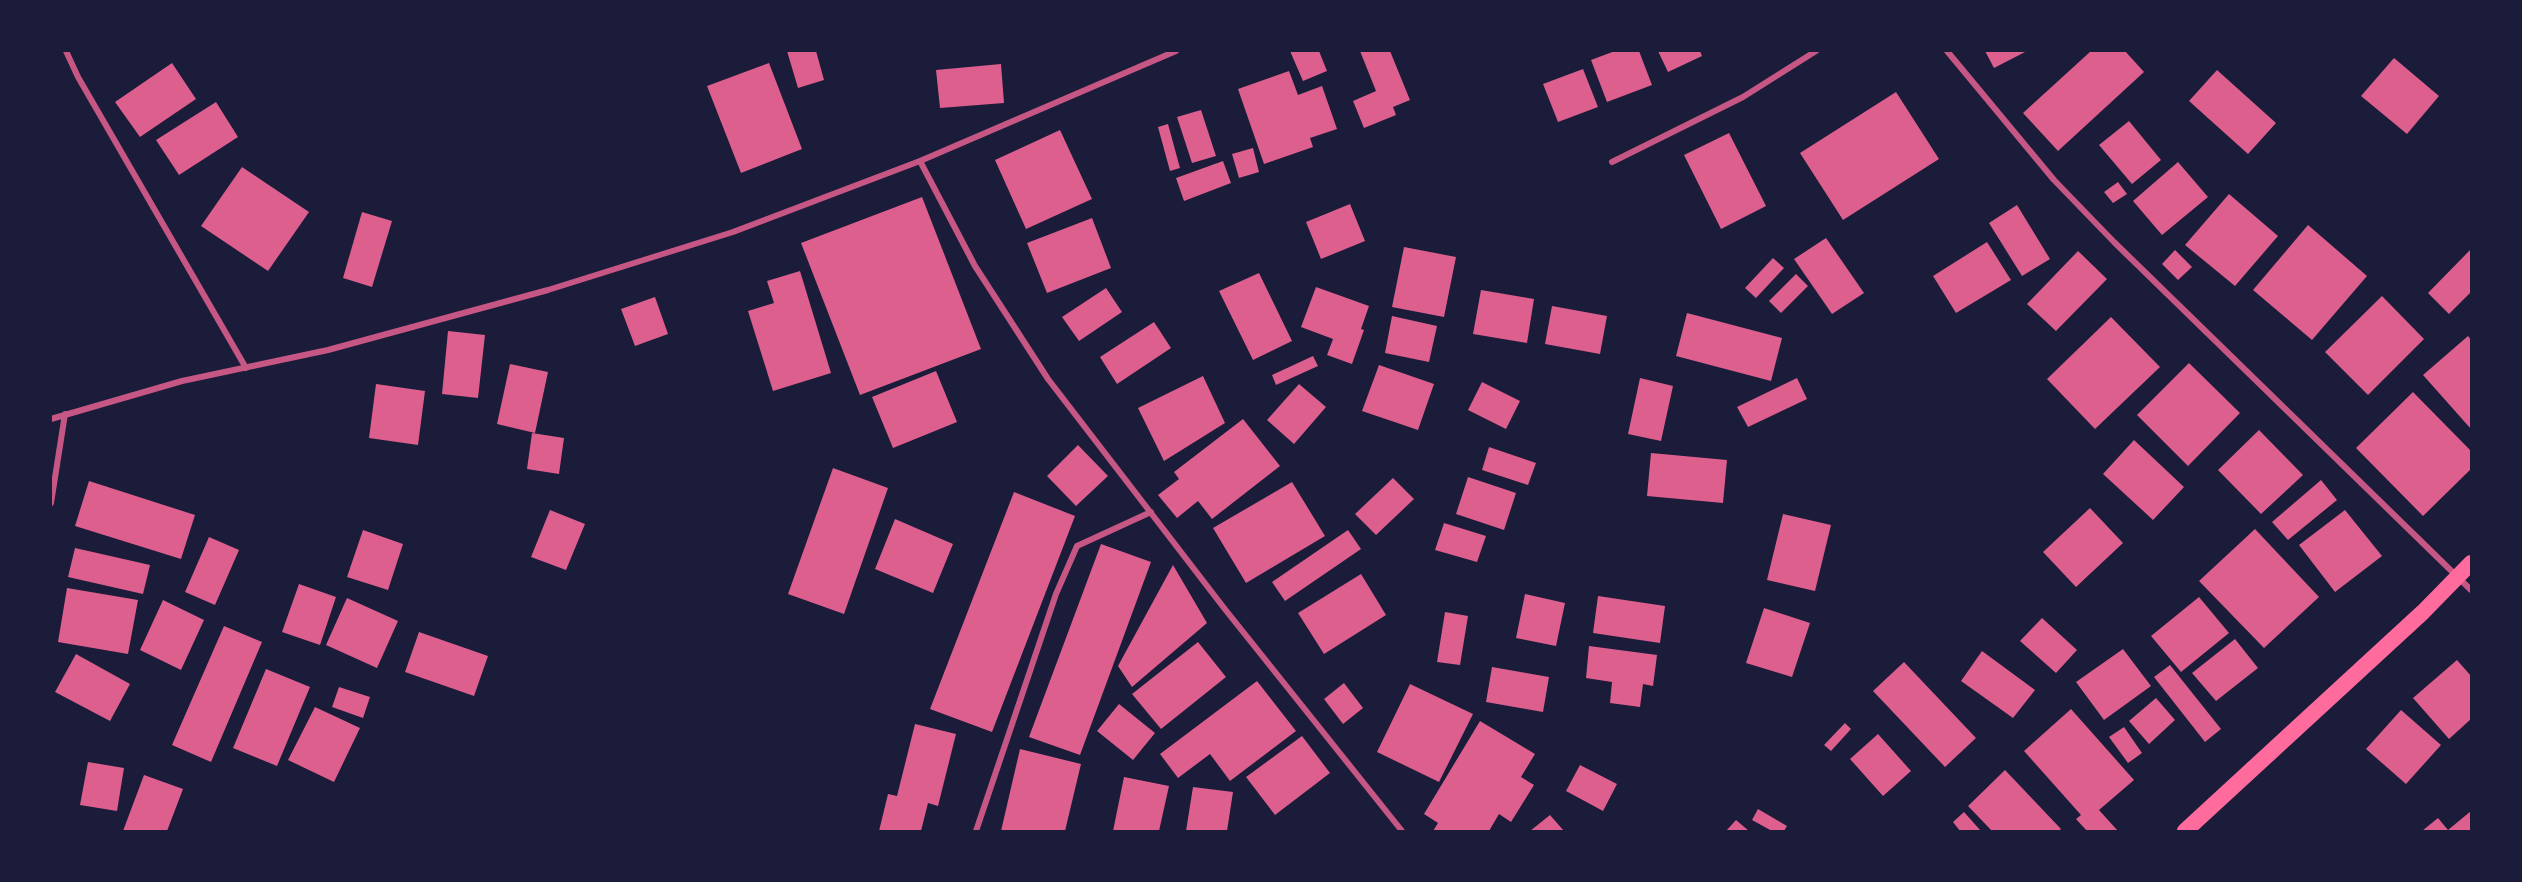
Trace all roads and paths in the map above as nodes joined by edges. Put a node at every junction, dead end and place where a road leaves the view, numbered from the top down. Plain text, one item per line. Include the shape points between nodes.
1 (66, 51) edge
2 (1176, 51) edge
3 (1816, 51) edge
4 (1947, 51) edge
5 (920, 161) junction
6 (1612, 162) dead end
7 (246, 368) junction
8 (65, 414) junction
9 (51, 419) edge
10 (51, 503) edge
11 (1151, 512) junction
12 (2471, 563) edge
13 (2458, 576) junction
14 (2471, 590) edge
15 (976, 831) edge
16 (1402, 831) edge
17 (2185, 831) edge

1 - 7 street
2 - 5 street
3 - 6 street via 1743,97
4 - 13 street via 2054,180 2114,242
5 - 7 street via 733,232 548,290 328,350
5 - 11 street via 975,266 1048,379
7 - 8 street via 182,381
8 - 9 street
8 - 10 street
11 - 15 street via 1077,546 1056,594
11 - 16 street
12 - 13 highway
13 - 14 street
13 - 17 highway

